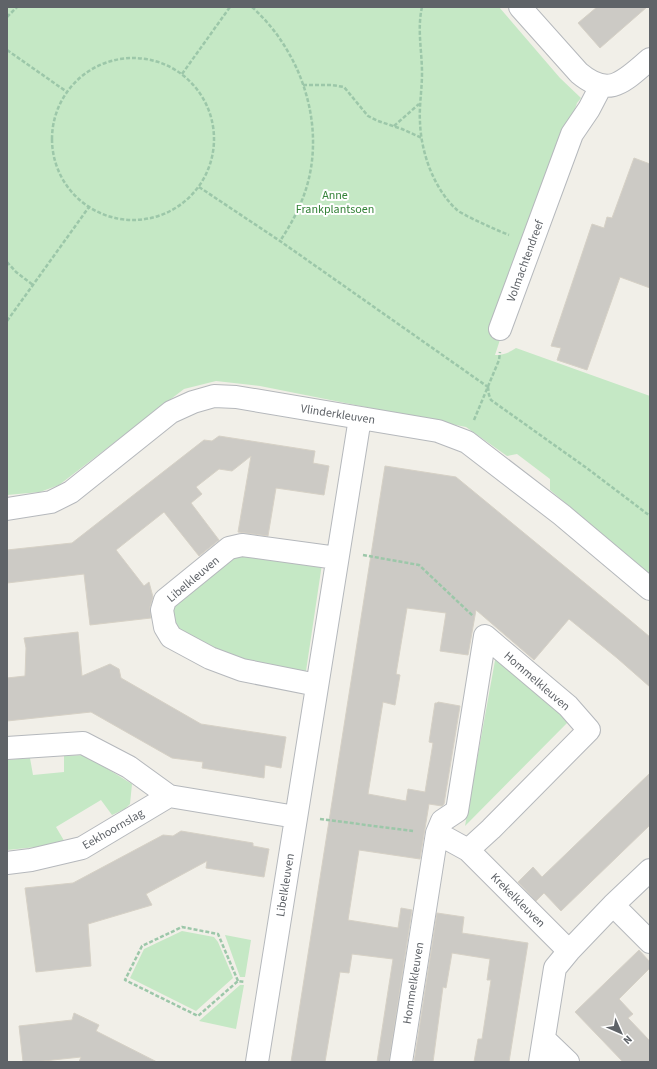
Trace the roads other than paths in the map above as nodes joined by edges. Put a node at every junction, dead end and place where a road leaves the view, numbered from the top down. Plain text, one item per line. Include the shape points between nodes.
1 (520, 7) edge
2 (650, 59) edge
3 (601, 86) junction
4 (500, 329) road end
5 (360, 418) junction
6 (7, 509) edge
7 (338, 554) junction
8 (650, 589) edge
9 (317, 685) junction
10 (7, 748) edge
11 (170, 796) junction
12 (296, 817) junction
13 (437, 834) junction
14 (468, 850) junction
15 (7, 863) edge
16 (650, 870) edge
17 (613, 905) junction
18 (650, 942) edge
19 (569, 950) junction
20 (544, 1039) junction
21 (257, 1062) edge
22 (401, 1062) edge
23 (540, 1062) edge
24 (568, 1062) edge

1 - 3 street via 579,73
2 - 3 street via 622,83
3 - 4 street, Volmachtendreef via 572,134
5 - 6 street, Vlinderkleuven via 236,397 214,396 171,412 71,492 51,502
5 - 7 street, Libelkleuven
5 - 8 street, Vlinderkleuven via 438,431 467,442 562,515
7 - 9 street, Libelkleuven
7 - 9 street, Libelkleuven via 242,545 229,548 165,600 162,610 165,628 171,638 210,658 242,670
9 - 12 street, Libelkleuven
10 - 11 street via 83,742 129,767
11 - 12 street
11 - 15 street, Eekhoornslag via 82,848
12 - 21 street, Libelkleuven
13 - 14 street
13 - 14 street, Hommelkleuven via 442,821 457,811 485,636 568,706 589,730
13 - 22 street, Hommelkleuven
14 - 19 street, Krekelkleuven
16 - 17 street
17 - 18 street
17 - 19 street
19 - 20 street via 555,968
20 - 23 street
20 - 24 street

